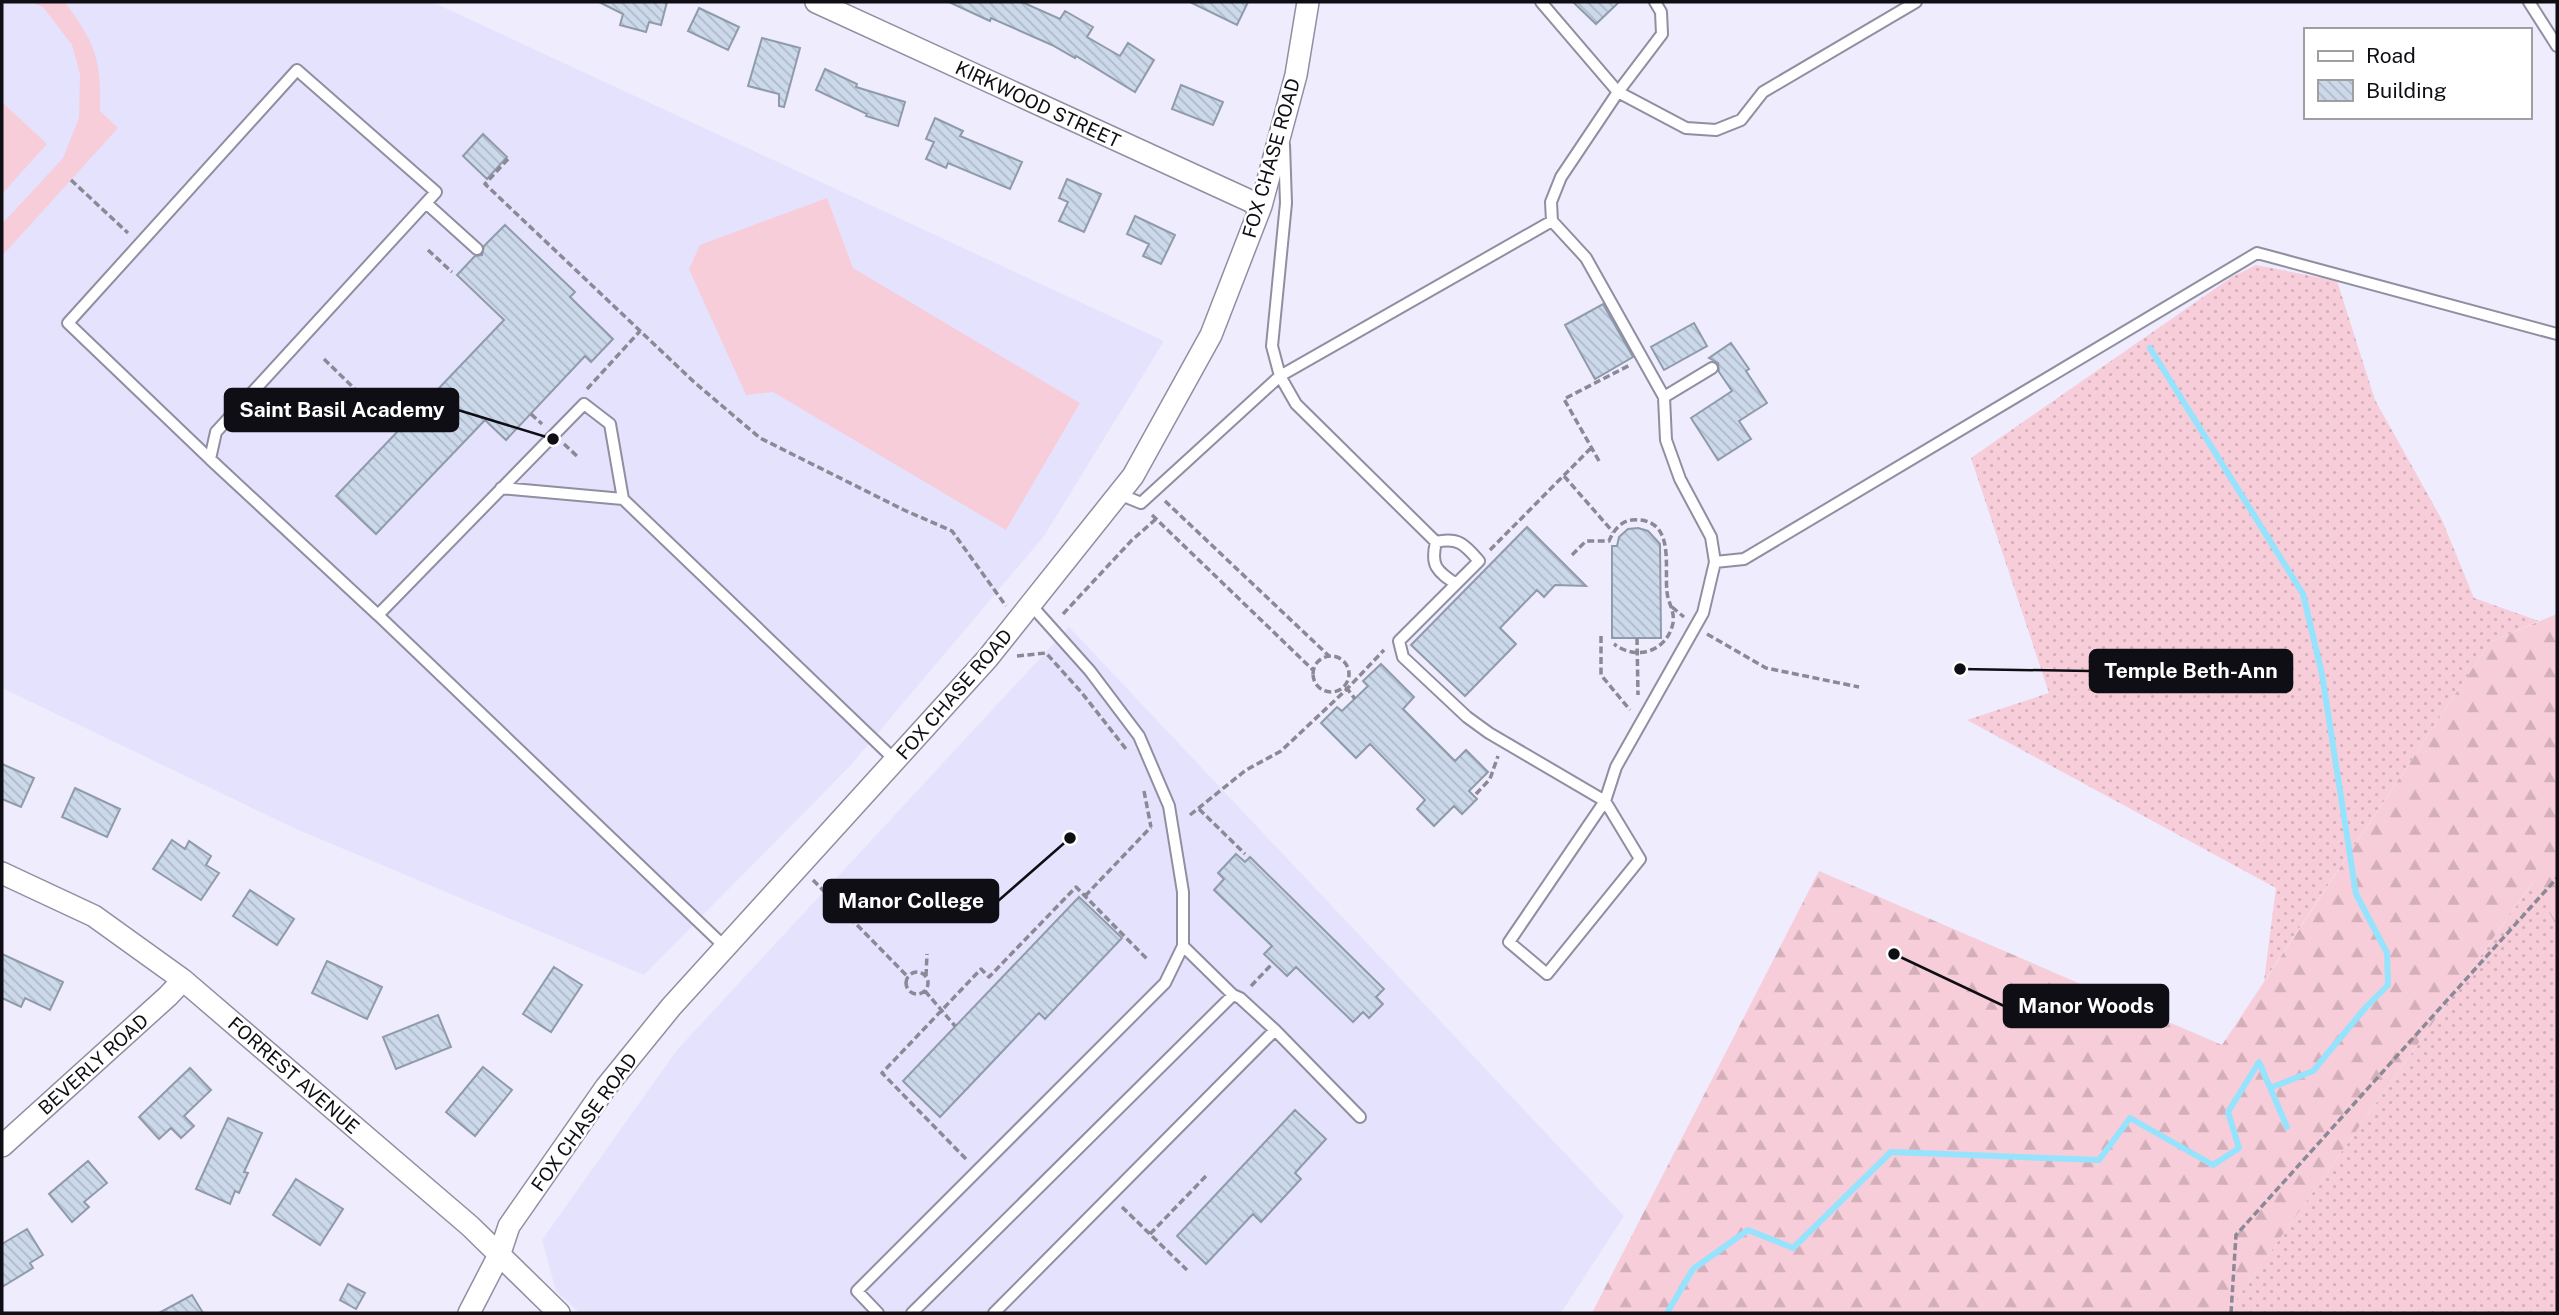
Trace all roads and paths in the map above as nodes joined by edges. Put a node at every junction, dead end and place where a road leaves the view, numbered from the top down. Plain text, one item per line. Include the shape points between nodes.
1 (816, 2) edge
2 (1308, 2) edge
3 (1541, 2) edge
4 (1655, 2) edge
5 (1916, 2) edge
6 (2529, 2) edge
7 (2557, 46) edge
8 (1618, 92) junction
9 (1284, 120) junction
10 (508, 159) dead end
11 (71, 180) dead end
12 (426, 203) junction
13 (1261, 206) junction
14 (1552, 221) junction
15 (139, 244) junction
16 (477, 249) dead end
17 (428, 250) dead end
18 (452, 272) dead end
19 (640, 331) junction
20 (2557, 334) edge
21 (324, 359) dead end
22 (1643, 359) junction
23 (1712, 368) dead end
24 (1280, 376) junction
25 (431, 391) dead end
26 (1664, 397) junction
27 (584, 404) junction
28 (531, 414) dead end
29 (538, 420) dead end
30 (390, 423) junction
31 (398, 431) dead end
32 (560, 440) dead end
33 (1591, 448) junction
34 (578, 457) dead end
35 (210, 459) junction
36 (1599, 461) dead end
37 (1564, 476) junction
38 (501, 488) junction
39 (1154, 491) junction
40 (1119, 494) junction
41 (623, 499) junction
42 (1141, 503) junction
43 (1156, 519) junction
44 (1613, 532) junction
45 (1436, 542) junction
46 (1572, 555) dead end
47 (1479, 561) junction
48 (1715, 562) junction
49 (1456, 584) junction
50 (1031, 605) junction
51 (1672, 607) junction
52 (1009, 611) dead end
53 (378, 614) junction
54 (1063, 614) dead end
55 (1696, 626) junction
56 (1601, 636) dead end
57 (1637, 638) dead end
58 (1399, 641) junction
59 (1614, 644) dead end
60 (1637, 653) junction
61 (1016, 656) dead end
62 (1329, 656) junction
63 (1313, 670) junction
64 (1859, 687) dead end
65 (1346, 688) junction
66 (1638, 691) dead end
67 (1355, 699) dead end
68 (1641, 723) junction
69 (1503, 741) junction
70 (1130, 754) dead end
71 (895, 760) junction
72 (1142, 784) dead end
73 (1476, 794) dead end
74 (1605, 801) junction
75 (1198, 809) junction
76 (1189, 815) dead end
77 (1157, 819) dead end
78 (1151, 827) junction
79 (1245, 854) dead end
80 (2, 873) edge
81 (2557, 878) edge
82 (813, 880) dead end
83 (1085, 896) junction
84 (1183, 946) junction
85 (725, 947) junction
86 (927, 954) dead end
87 (1147, 959) dead end
88 (1273, 963) dead end
89 (908, 977) junction
90 (926, 978) junction
91 (183, 980) junction
92 (925, 990) junction
93 (1236, 997) junction
94 (942, 1010) junction
95 (956, 1026) dead end
96 (1275, 1030) junction
97 (1360, 1117) dead end
98 (2, 1146) edge
99 (978, 1170) junction
100 (1206, 1177) dead end
101 (1111, 1195) junction
102 (1150, 1234) junction
103 (500, 1253) junction
104 (1187, 1270) dead end
105 (469, 1313) edge
106 (559, 1313) edge
107 (877, 1313) edge
108 (912, 1313) edge
109 (994, 1313) edge
110 (2231, 1313) edge

1 - 13 street, KIRKWOOD STREET
2 - 9 street, FOX CHASE ROAD
3 - 8 lane
4 - 8 lane via 1661,12 1662,34
5 - 8 lane via 1763,93 1741,120 1716,130 1686,128
6 - 7 lane
8 - 14 lane via 1561,177 1551,202
9 - 13 street, FOX CHASE ROAD
9 - 24 lane via 1286,202 1272,345
10 - 19 path via 485,184
11 - 15 path
12 - 15 lane via 436,192 297,70
12 - 16 lane
12 - 35 lane via 216,432
13 - 40 street, FOX CHASE ROAD via 1211,335
14 - 22 lane via 1587,258
14 - 24 lane
15 - 35 lane via 68,323
17 - 18 path
19 - 27 path via 588,387
19 - 52 path via 760,438 952,530
20 - 48 lane via 2257,253 1744,559
21 - 30 path
22 - 26 lane
22 - 33 path via 1564,399
23 - 26 lane
24 - 39 lane
24 - 45 lane via 1296,404
25 - 30 path via 424,398 418,391
26 - 48 lane via 1666,440 1680,479 1711,537
27 - 38 lane
27 - 41 lane via 610,424
28 - 29 path
30 - 31 path
32 - 34 path
33 - 36 path
33 - 37 path
35 - 53 lane
37 - 44 path
37 - 47 path
38 - 41 lane
38 - 53 lane
39 - 42 lane
39 - 62 path
40 - 42 lane
40 - 50 street, FOX CHASE ROAD
41 - 71 lane
42 - 43 path
43 - 54 path
43 - 63 path
44 - 46 path via 1609,541 1586,541
44 - 51 path via 1630,520 1654,525 1667,551 1667,595
45 - 47 lane via 1449,539 1465,545
45 - 49 lane via 1433,555 1438,572
47 - 49 lane
48 - 55 lane
49 - 58 lane
50 - 71 street, FOX CHASE ROAD
50 - 84 lane via 1090,671 1139,736 1172,817 1183,892
51 - 55 path
51 - 60 path via 1674,621 1662,644
53 - 85 lane
55 - 64 path via 1766,668
55 - 68 lane
56 - 68 path via 1601,675
57 - 60 path
58 - 65 path via 1390,644
58 - 69 lane via 1403,657 1467,717
59 - 60 path
60 - 66 path
61 - 70 path via 1046,653
62 - 63 path
62 - 65 path via 1345,662 1349,673
63 - 65 path via 1315,684 1325,691
65 - 67 path
65 - 75 path via 1281,751 1245,770
68 - 74 lane via 1616,766
69 - 73 path via 1490,779
69 - 74 lane
71 - 85 street, FOX CHASE ROAD
72 - 78 path
74 - 74 lane via 1509,942 1546,974 1640,859
75 - 76 path
75 - 79 path
77 - 78 path
78 - 83 path
80 - 91 street, FORREST AVENUE via 94,916
81 - 110 path via 2236,1235
82 - 89 path
83 - 87 path
83 - 94 path via 1076,887 989,977 981,969
84 - 93 lane
84 - 99 lane via 1165,983
85 - 103 street, FOX CHASE ROAD via 606,1087 509,1226
86 - 90 path
88 - 93 path
89 - 90 path via 917,972
89 - 92 path via 911,992
90 - 92 path
91 - 98 street, BEVERLY ROAD
91 - 103 street, FORREST AVENUE
92 - 94 path
93 - 96 lane
93 - 108 lane
94 - 95 path
94 - 99 path via 882,1073
96 - 97 lane
96 - 101 lane
99 - 107 lane via 857,1291
100 - 102 path
101 - 102 path
101 - 109 lane
102 - 104 path
103 - 105 street, FOX CHASE ROAD
103 - 106 street, FORREST AVENUE

